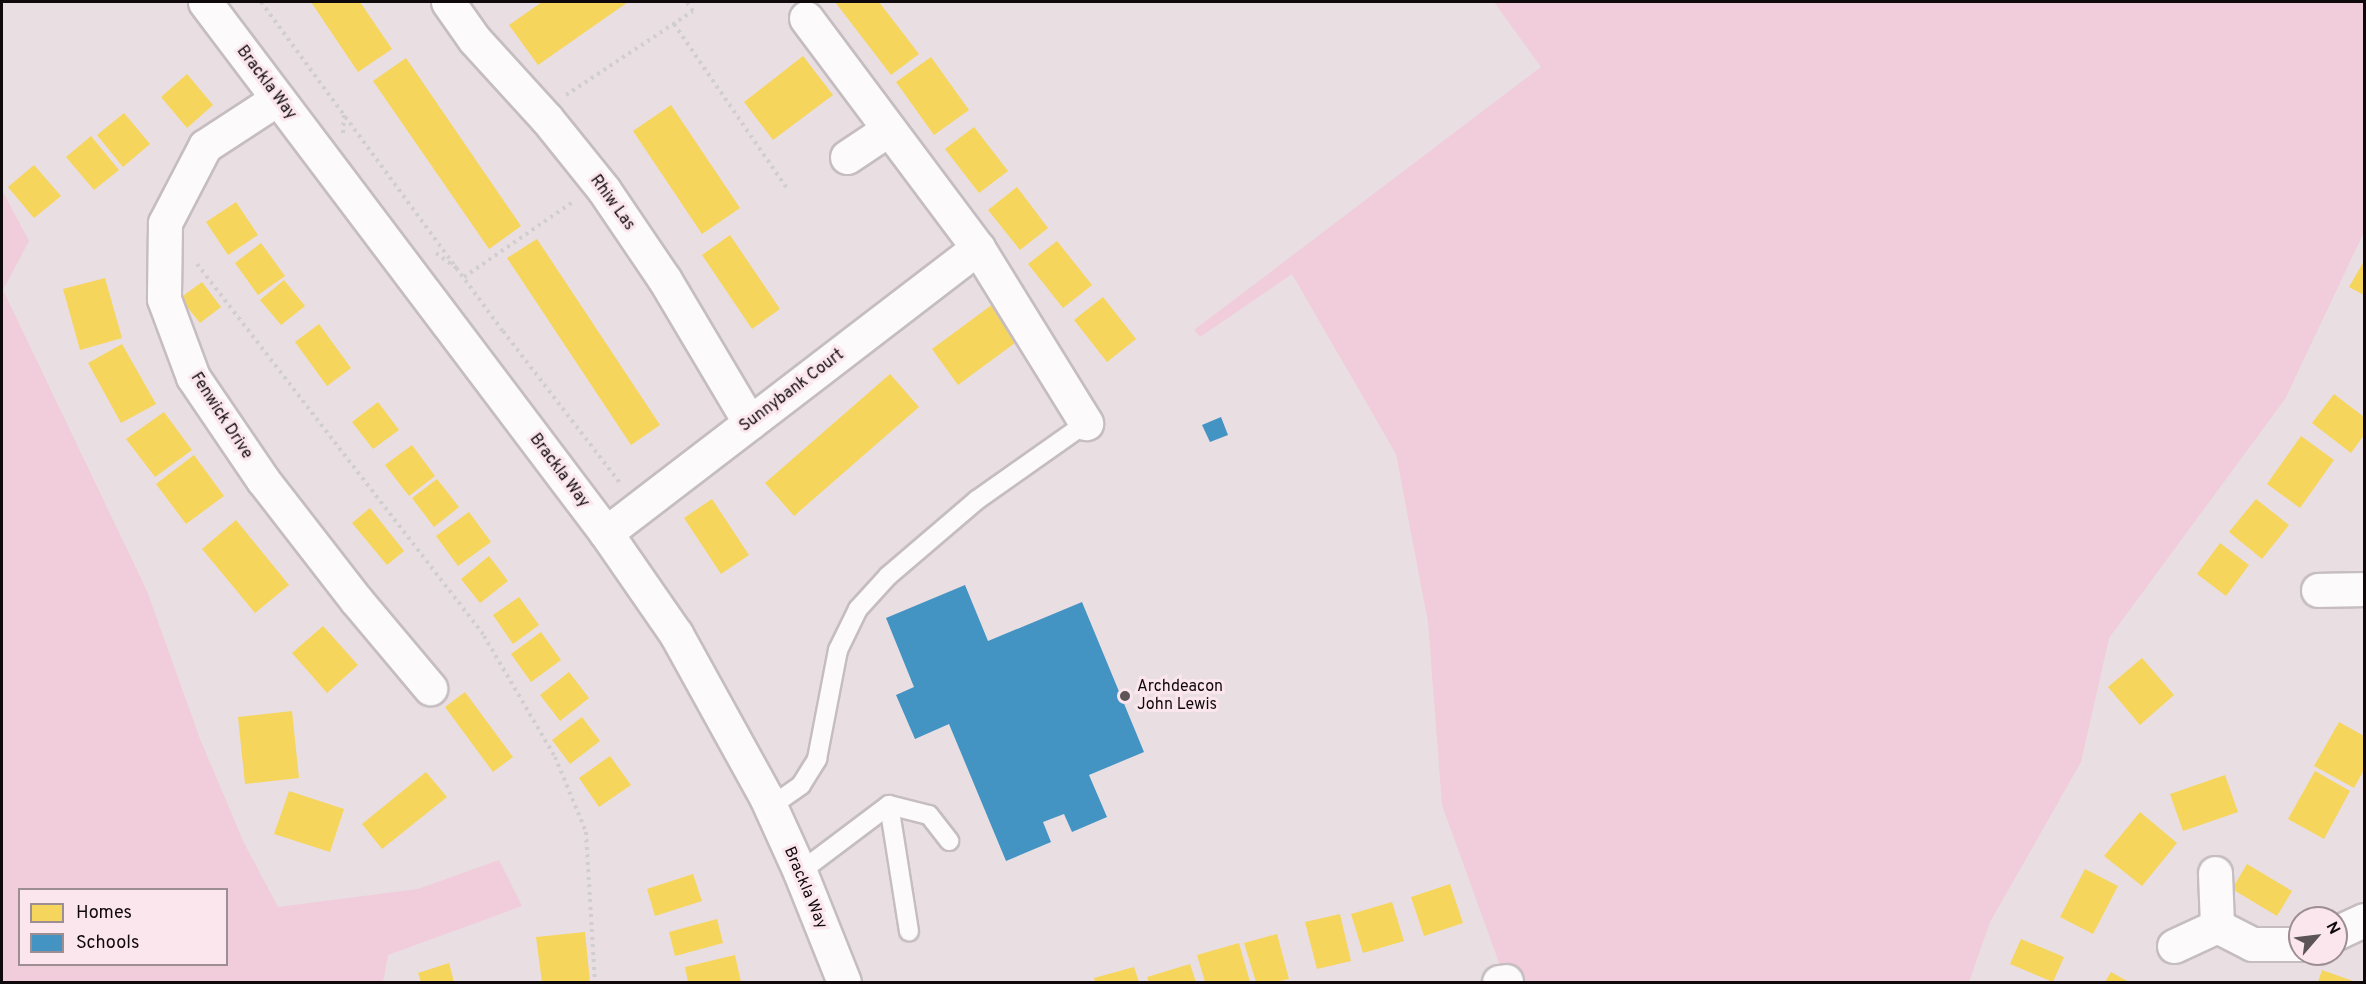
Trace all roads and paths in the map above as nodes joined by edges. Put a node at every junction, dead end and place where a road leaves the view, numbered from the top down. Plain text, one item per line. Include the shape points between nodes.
1 (205, 2) edge
2 (261, 2) edge
3 (448, 2) edge
4 (687, 2) edge
5 (806, 18) dead end
6 (674, 24) junction
7 (277, 99) junction
8 (540, 112) junction
9 (889, 129) junction
10 (847, 157) dead end
11 (599, 184) junction
12 (786, 187) dead end
13 (978, 248) junction
14 (194, 261) dead end
15 (464, 277) junction
16 (750, 423) junction
17 (1086, 423) joint
18 (639, 508) junction
19 (606, 533) junction
20 (2319, 590) dead end
21 (2364, 596) edge
22 (430, 688) dead end
23 (888, 805) junction
24 (770, 807) junction
25 (949, 841) dead end
26 (800, 872) junction
27 (2216, 873) dead end
28 (2364, 920) edge
29 (2217, 926) junction
30 (2348, 927) edge
31 (909, 931) dead end
32 (2288, 944) edge
33 (2175, 946) dead end
34 (596, 982) edge
35 (844, 982) edge

1 - 7 street, Brackla Way
2 - 15 path
3 - 8 street, Rhiw Las via 474,39
4 - 6 path via 693,11
5 - 9 street
6 - 8 path
6 - 12 path
7 - 19 street, Brackla Way
7 - 22 street, Fenwick Drive via 205,146 165,224 164,299 193,377 263,480
8 - 11 street, Rhiw Las
9 - 10 street
9 - 13 street
11 - 15 path
11 - 16 street, Rhiw Las via 665,280
13 - 16 street, Sunnybank Court
13 - 17 street
14 - 34 path via 484,636 555,757 586,832
15 - 18 path
16 - 18 street, Sunnybank Court
17 - 24 lane via 977,500 888,576 858,609 838,650 817,759 801,785
18 - 19 street, Sunnybank Court
19 - 24 street, Brackla Way via 676,634
20 - 21 street
23 - 25 lane via 929,815
23 - 26 lane
23 - 31 lane
24 - 26 street, Brackla Way
26 - 35 street, Brackla Way
27 - 29 street
28 - 30 street
29 - 32 street via 2252,944
29 - 33 street

